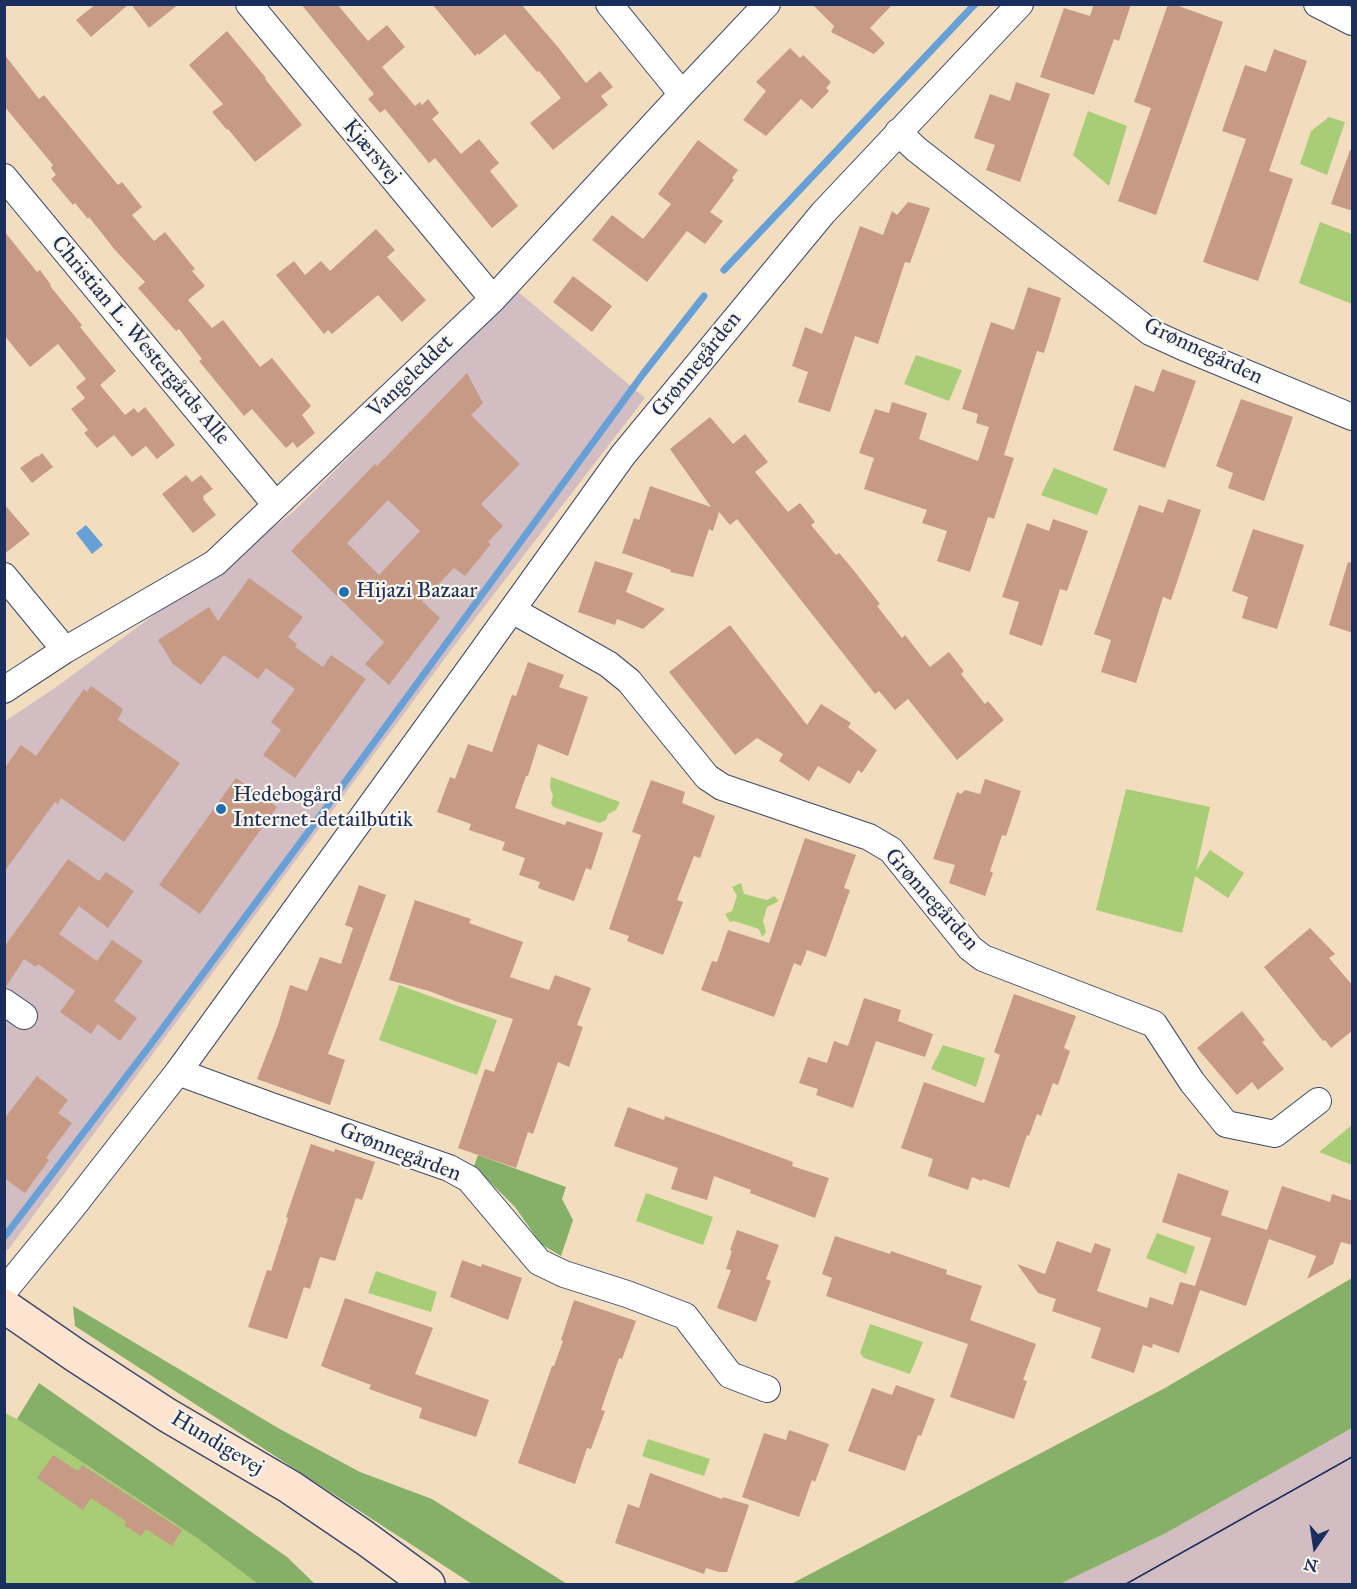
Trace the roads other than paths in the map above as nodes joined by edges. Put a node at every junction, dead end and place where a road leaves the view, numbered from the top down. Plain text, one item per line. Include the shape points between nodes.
1 (249, 4) edge
2 (609, 4) edge
3 (767, 4) edge
4 (1020, 4) edge
5 (1317, 4) edge
6 (1353, 22) edge
7 (682, 94) junction
8 (898, 132) junction
9 (4, 177) edge
10 (493, 299) junction
11 (1353, 417) edge
12 (276, 506) junction
13 (4, 576) edge
14 (512, 610) junction
15 (65, 650) junction
16 (4, 690) edge
17 (178, 1072) junction
18 (1318, 1101) dead end
19 (4, 1291) edge
20 (4, 1306) edge
21 (767, 1389) dead end
22 (428, 1584) edge

1 - 10 street, Kjærsvej
2 - 7 street
3 - 7 street, Vangeleddet
4 - 8 street, Grønnegården
5 - 6 street
7 - 10 street, Vangeleddet
8 - 11 street, Grønnegården via 1150,332
8 - 14 street, Grønnegården via 823,213 630,446
9 - 12 street, Christian L. Westergårds Alle
10 - 12 street, Vangeleddet
12 - 15 street, Vangeleddet via 215,563
13 - 15 street
14 - 17 street, Grønnegården
14 - 18 street, Grønnegården via 608,664 629,681 707,777 722,787 869,837 891,850 970,948 983,958 1154,1024 1192,1082 1226,1124 1275,1134
15 - 16 street, Vangeleddet
17 - 19 street, Grønnegården
17 - 21 street, Grønnegården via 448,1168 469,1179 539,1262 685,1316 730,1375
20 - 22 street, Hundigevej via 167,1415 290,1487

